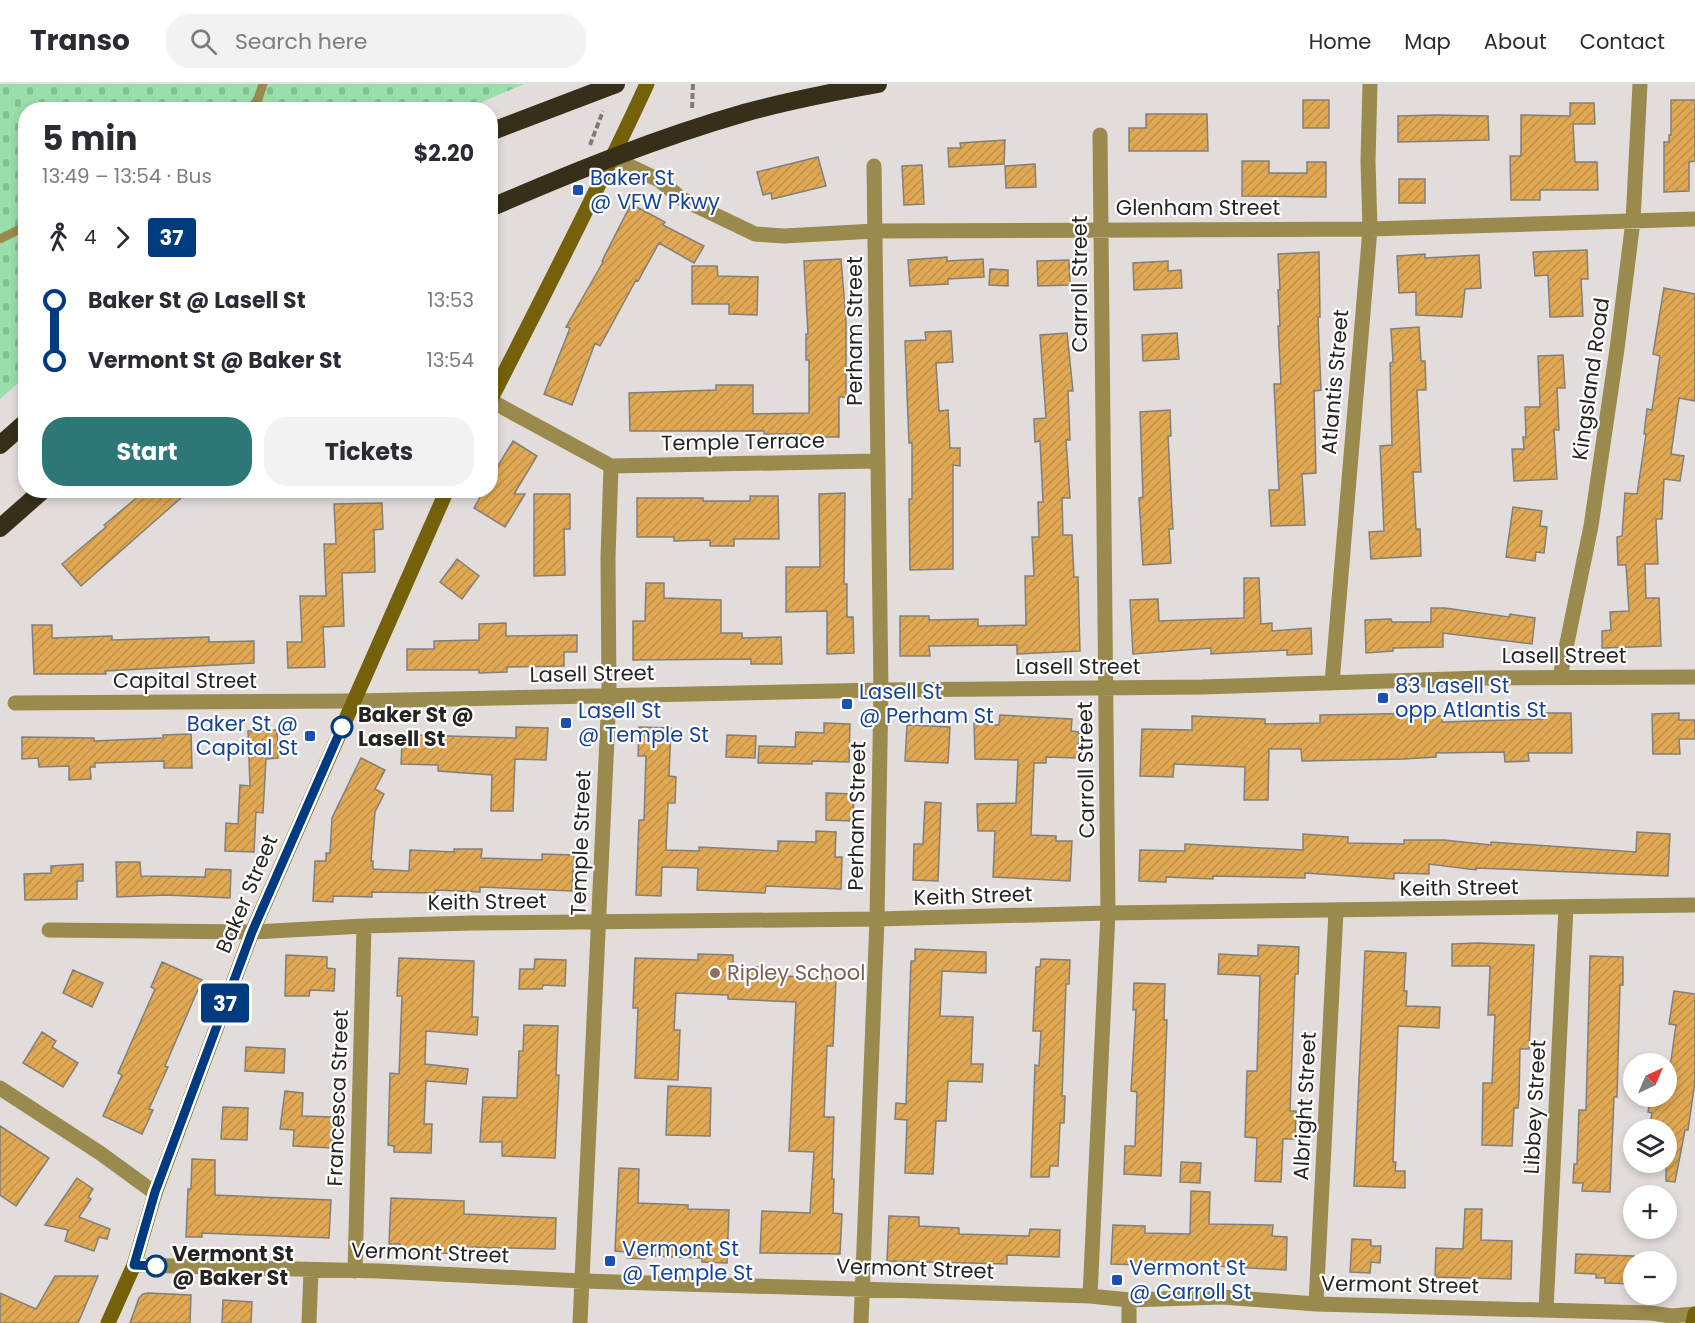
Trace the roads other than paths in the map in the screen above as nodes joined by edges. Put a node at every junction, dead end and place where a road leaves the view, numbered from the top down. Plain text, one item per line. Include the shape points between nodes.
1 (263, 84) edge
2 (616, 84) edge
3 (647, 84) edge
4 (878, 84) edge
5 (1370, 84) edge
6 (1640, 84) edge
7 (256, 102) edge
8 (498, 129) edge
9 (1100, 135) dead end
10 (613, 158) junction
11 (874, 166) dead end
12 (498, 205) edge
13 (1695, 219) edge
14 (1633, 221) junction
15 (1101, 229) junction
16 (1370, 229) junction
17 (18, 230) edge
18 (875, 231) junction
19 (0, 239) edge
20 (498, 387) edge
21 (498, 405) edge
22 (18, 429) edge
23 (0, 445) edge
24 (876, 461) junction
25 (611, 466) junction
26 (34, 498) edge
27 (443, 498) edge
28 (0, 528) edge
29 (1560, 677) junction
30 (1695, 677) edge
31 (1332, 682) junction
32 (1106, 688) junction
33 (881, 690) junction
34 (609, 694) junction
35 (354, 701) junction
36 (15, 703) dead end
37 (1695, 905) edge
38 (1566, 907) junction
39 (1336, 911) junction
40 (1108, 913) junction
41 (877, 919) junction
42 (599, 921) junction
43 (364, 926) junction
44 (49, 930) dead end
45 (252, 932) junction
46 (0, 1088) edge
47 (155, 1192) junction
48 (134, 1265) junction
49 (311, 1270) junction
50 (355, 1271) junction
51 (582, 1281) junction
52 (862, 1288) junction
53 (1090, 1296) junction
54 (1129, 1300) junction
55 (1316, 1304) junction
56 (1546, 1310) junction
57 (1695, 1314) edge
58 (108, 1323) edge
59 (309, 1323) edge
60 (580, 1323) edge
61 (861, 1323) edge
62 (1129, 1323) edge
63 (1693, 1323) edge

1 - 7 lane
2 - 8 highway
3 - 10 street
4 - 10 highway via 745,113
5 - 16 street, Atlantis Street
6 - 14 street, Kingsland Road
9 - 15 street, Carroll Street
10 - 12 highway
10 - 18 street, Glenham Street via 659,180 682,199 755,234
10 - 20 street
11 - 18 street, Perham Street
13 - 14 street, Glenham Street
14 - 16 street, Glenham Street
14 - 29 street, Kingsland Road via 1591,526
15 - 16 street, Glenham Street
15 - 18 street, Glenham Street
15 - 32 street, Carroll Street
16 - 31 street, Atlantis Street
17 - 19 lane
18 - 24 street, Perham Street
21 - 25 street
22 - 23 highway
24 - 25 street, Temple Terrace
24 - 33 street, Perham Street
25 - 34 street, Temple Street
26 - 28 highway
27 - 35 street, Baker Street
29 - 30 street, Lasell Street
29 - 31 street, Lasell Street
31 - 32 street, Lasell Street
32 - 33 street, Lasell Street
32 - 40 street, Carroll Street
33 - 34 street, Lasell Street
33 - 41 street, Perham Street
34 - 35 street, Lasell Street
34 - 42 street, Temple Street
35 - 36 street, Capital Street
35 - 45 street, Baker Street
37 - 38 street, Keith Street
38 - 39 street, Keith Street
38 - 56 street, Libbey Street
39 - 40 street, Keith Street
39 - 55 street, Albright Street
40 - 41 street, Keith Street
40 - 53 street, Carroll Street
41 - 42 street, Keith Street
41 - 52 street, Perham Street
42 - 43 street, Keith Street
42 - 51 street, Temple Street
43 - 45 street, Keith Street
43 - 50 street, Francesca Street
44 - 45 street, Keith Street
45 - 47 street, Baker Street
46 - 47 street
47 - 48 street, Baker Street
48 - 49 street, Vermont Street
48 - 58 street, Baker Street
49 - 50 street, Vermont Street
49 - 59 street
50 - 51 street, Vermont Street
51 - 52 street, Vermont Street
51 - 60 street, Temple Street
52 - 53 street, Vermont Street
52 - 61 street, Perham Street
53 - 54 street, Vermont Street
54 - 55 street, Vermont Street via 1222,1297
54 - 62 street
55 - 56 street, Vermont Street
56 - 57 street, Vermont Street
57 - 63 street

